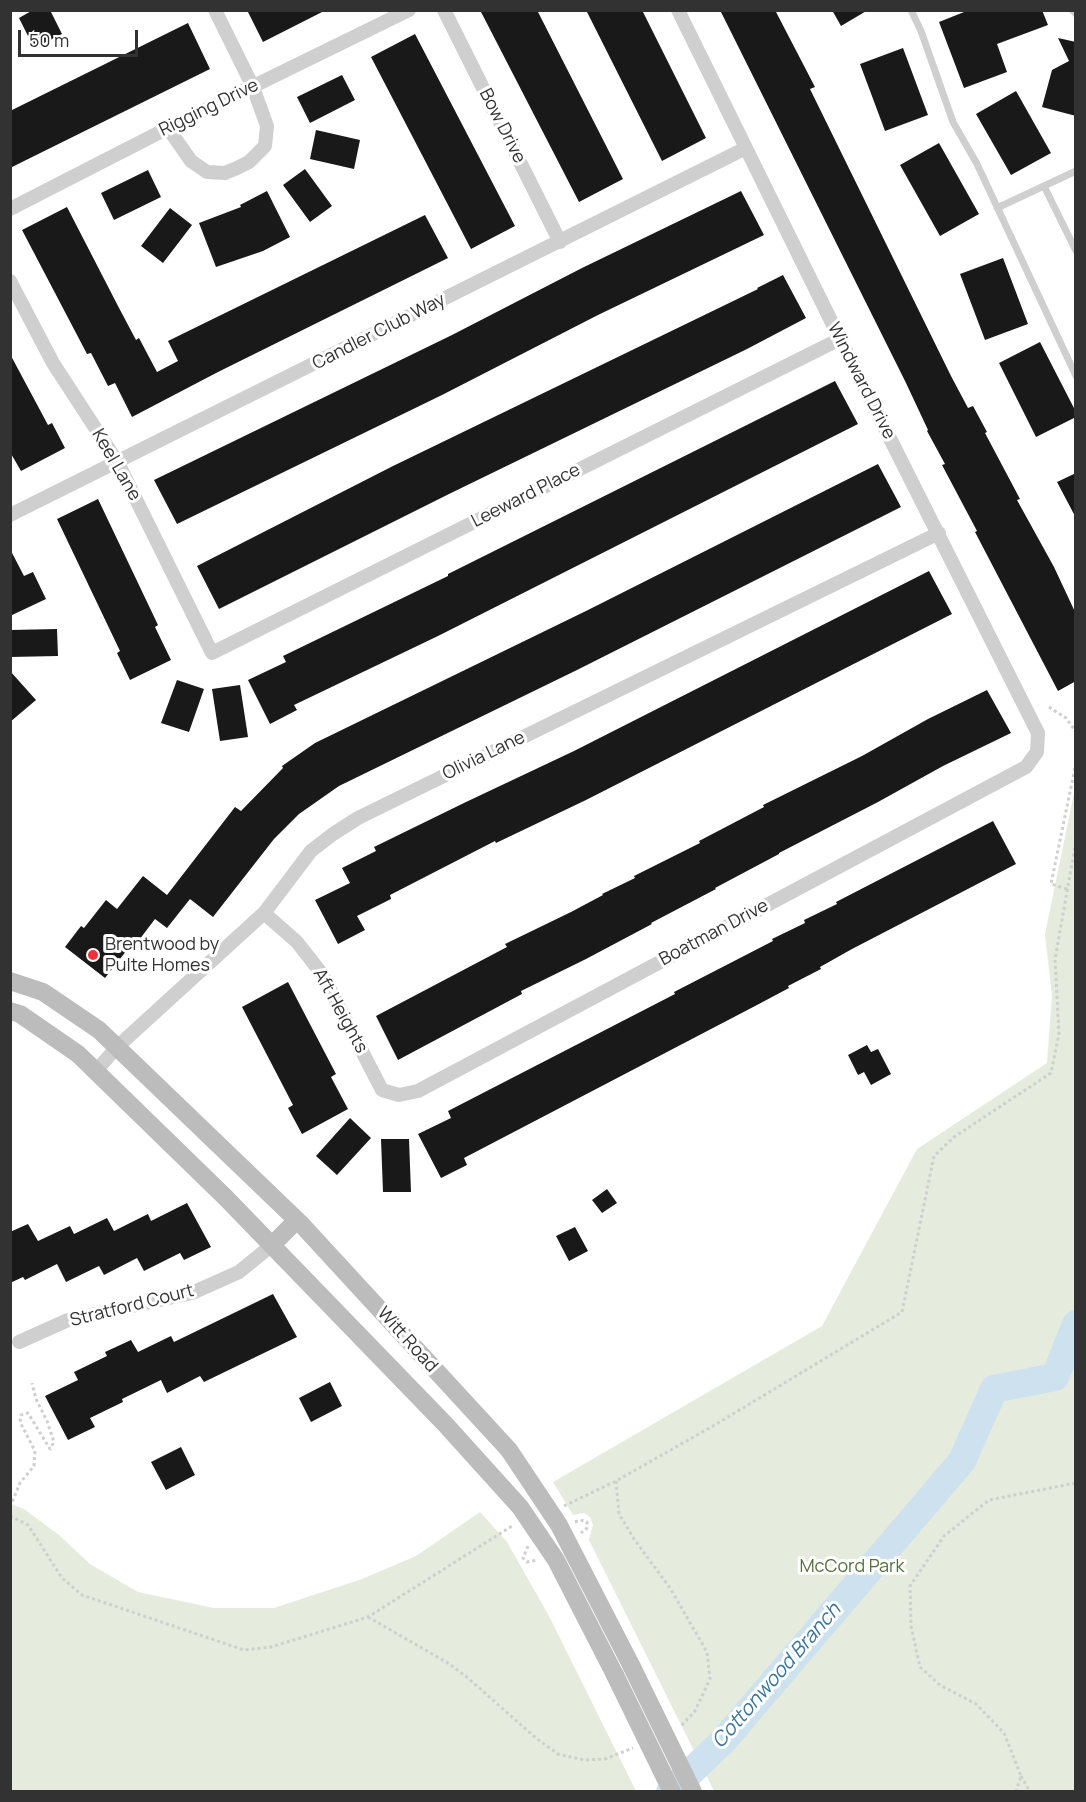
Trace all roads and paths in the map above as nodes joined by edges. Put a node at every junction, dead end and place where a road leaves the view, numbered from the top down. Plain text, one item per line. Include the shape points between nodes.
1 (215, 10) edge
2 (410, 10) edge
3 (444, 10) edge
4 (678, 10) edge
5 (911, 10) edge
6 (1072, 10) edge
7 (1076, 14) edge
8 (253, 87) junction
9 (168, 128) junction
10 (746, 148) junction
11 (1076, 171) edge
12 (1044, 186) junction
13 (997, 208) junction
14 (10, 209) edge
15 (560, 242) junction
16 (1076, 251) edge
17 (10, 281) edge
18 (840, 339) junction
19 (1076, 356) edge
20 (1069, 362) junction
21 (1076, 376) edge
22 (118, 463) junction
23 (10, 515) edge
24 (939, 532) junction
25 (212, 653) joint
26 (1049, 707) dead end
27 (1076, 732) edge
28 (1037, 752) joint
29 (1076, 763) edge
30 (1076, 841) edge
31 (1067, 889) junction
32 (264, 912) junction
33 (10, 981) edge
34 (10, 1011) edge
35 (117, 1047) junction
36 (96, 1071) junction
37 (382, 1090) joint
38 (297, 1220) junction
39 (272, 1245) junction
40 (19, 1342) dead end
41 (32, 1383) dead end
42 (616, 1480) junction
43 (1076, 1483) edge
44 (10, 1507) edge
45 (562, 1508) dead end
46 (10, 1516) edge
47 (518, 1522) dead end
48 (573, 1523) dead end
49 (579, 1534) dead end
50 (530, 1545) dead end
51 (539, 1559) dead end
52 (368, 1617) junction
53 (677, 1729) dead end
54 (640, 1746) dead end
55 (1020, 1776) junction
56 (672, 1791) edge
57 (693, 1791) edge
58 (1016, 1791) edge
59 (1030, 1791) edge

1 - 8 street
2 - 8 street, Rigging Drive
3 - 15 street, Bow Drive
4 - 10 street, Windward Drive
5 - 13 lane via 953,122
6 - 7 lane
8 - 9 street, Rigging Drive
8 - 9 street via 267,126 265,146 249,162 225,173 207,172 191,161
9 - 14 street, Rigging Drive
10 - 15 street, Candler Club Way
10 - 18 street, Windward Drive
11 - 12 lane
12 - 13 lane
12 - 16 lane
13 - 20 lane
15 - 22 street, Candler Club Way
17 - 22 street, Keel Lane via 53,363
18 - 24 street, Windward Drive
18 - 25 street, Leeward Place
19 - 20 lane
20 - 21 lane
22 - 23 street, Candler Club Way
22 - 25 street, Keel Lane
24 - 28 street, Windward Drive via 1038,733
24 - 32 street, Olivia Lane via 357,818 311,851
26 - 27 path via 1066,718
28 - 37 street, Boatman Drive via 1026,767 418,1091 399,1095
29 - 31 path via 1051,884
30 - 31 path
31 - 42 path via 1055,959 1059,1034 1052,1073 954,1137 934,1156 902,1312
32 - 35 street, Olivia Lane
32 - 37 street, Aft Heights via 297,942 322,974
33 - 35 street, Witt Road via 43,992
34 - 36 street, Witt Road via 78,1053
35 - 36 street, Olivia Lane
35 - 38 street, Witt Road
36 - 39 street, Witt Road
38 - 39 street
38 - 57 street, Witt Road, bridge via 509,1450 559,1526
39 - 40 street, Stratford Court via 239,1272 192,1293 68,1320
39 - 56 street, Witt Road, bridge via 439,1417 520,1507 556,1560
41 - 44 path via 54,1442 50,1449 28,1413 21,1414 20,1422 35,1451 34,1466 20,1483
42 - 45 path
42 - 53 path via 620,1514 707,1652 710,1679 695,1711
43 - 55 path via 989,1500 944,1536 909,1586 911,1626 920,1666 940,1685 976,1704 1004,1733
46 - 52 path via 28,1525 62,1578 82,1595 244,1650 271,1647
47 - 52 path
48 - 49 path via 586,1522 587,1528
50 - 51 path via 523,1558 527,1562
52 - 54 path via 468,1678 558,1754 584,1760 605,1759
55 - 58 path
55 - 59 path

